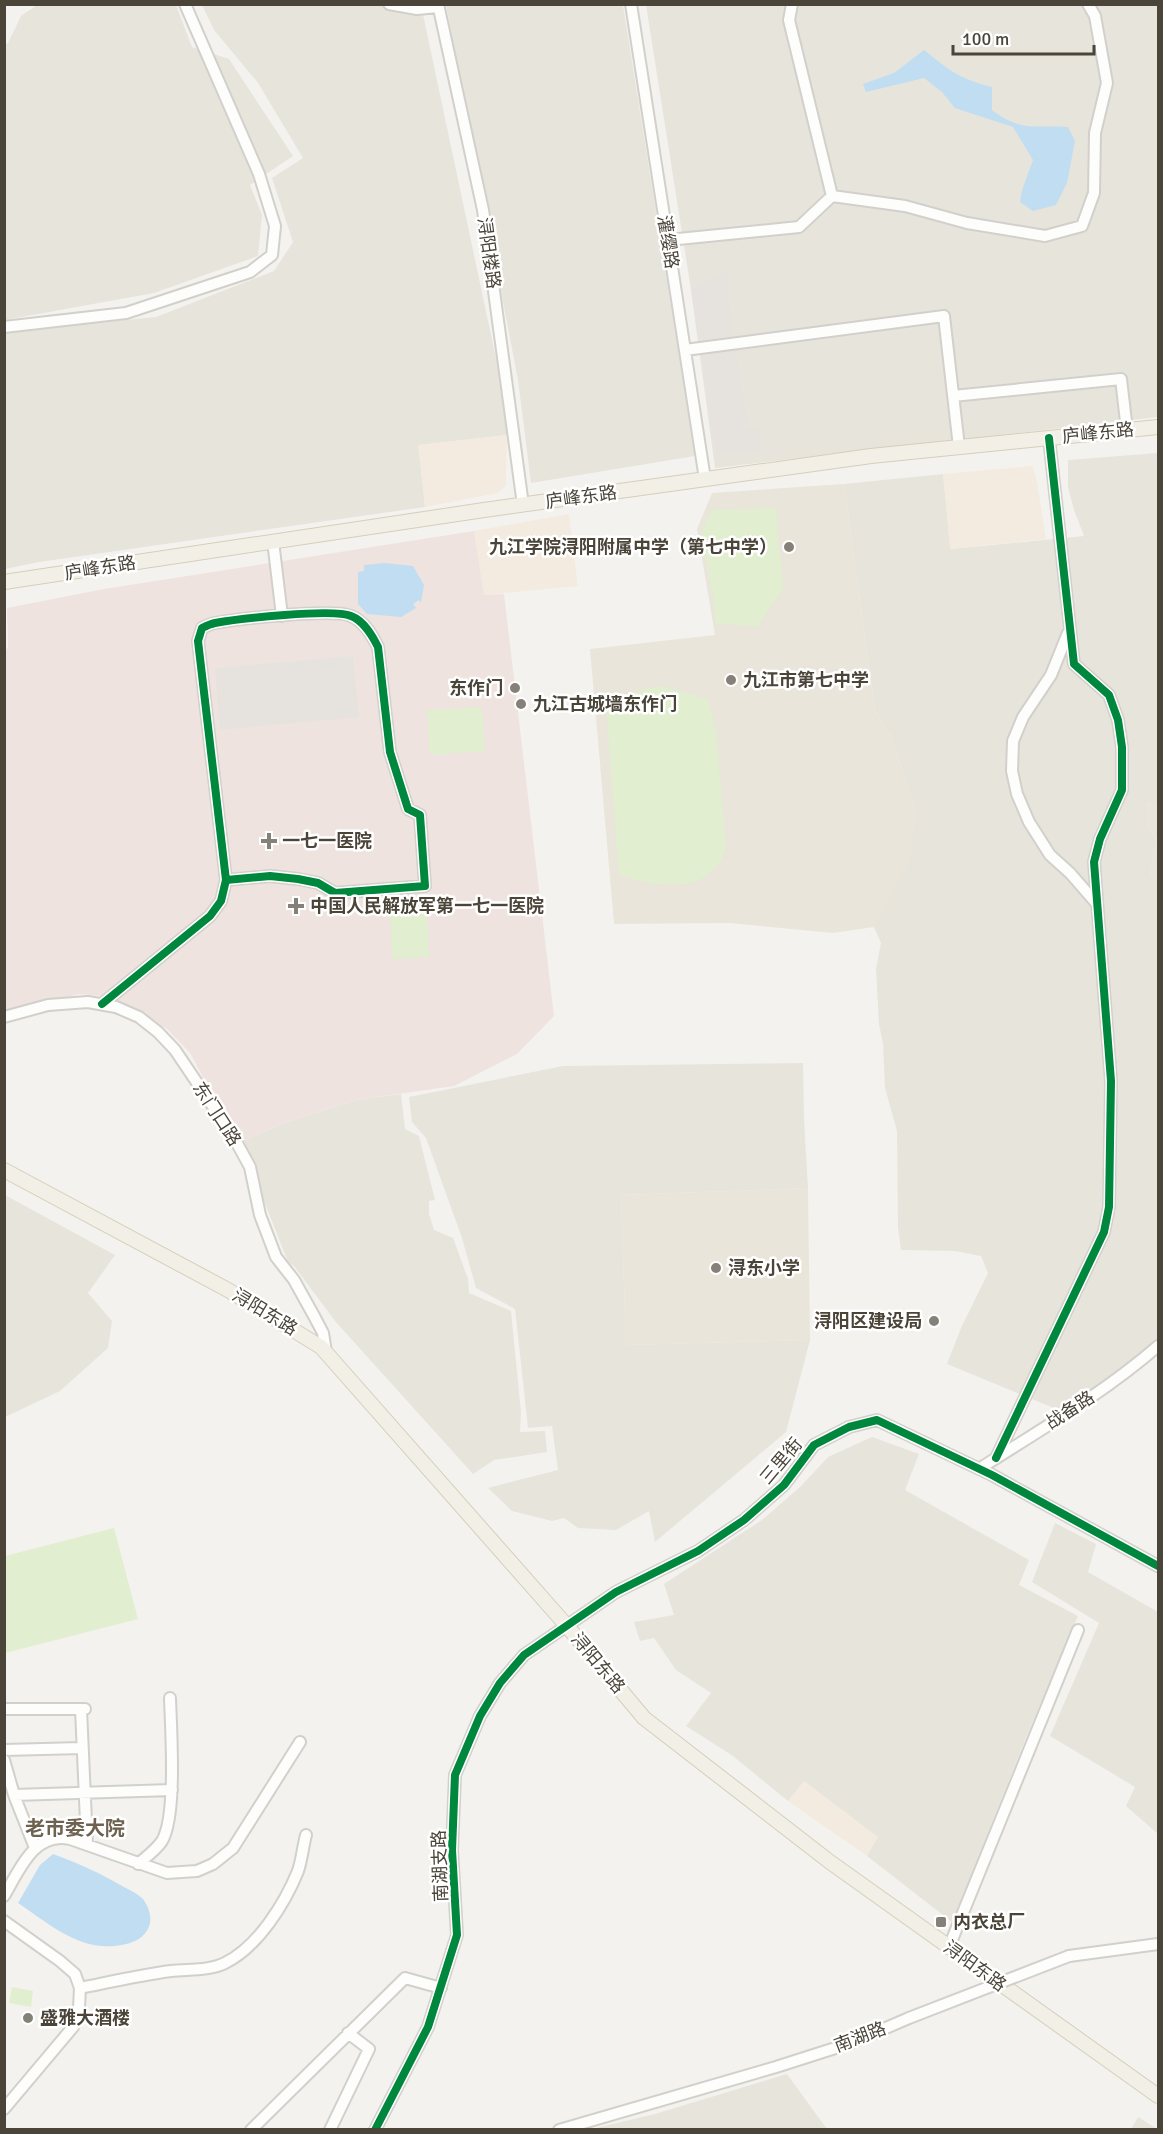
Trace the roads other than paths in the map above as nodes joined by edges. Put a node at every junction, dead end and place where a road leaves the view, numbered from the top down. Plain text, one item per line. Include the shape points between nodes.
1 (185, 4) edge
2 (389, 4) edge
3 (631, 4) edge
4 (792, 4) edge
5 (1088, 4) edge
6 (438, 6) edge
7 (832, 196) junction
8 (668, 240) junction
9 (4, 327) edge
10 (685, 350) junction
11 (953, 396) junction
12 (1158, 427) edge
13 (1127, 430) junction
14 (1049, 438) junction
15 (959, 447) junction
16 (705, 479) junction
17 (523, 506) junction
18 (273, 542) junction
19 (4, 582) edge
20 (282, 616) junction
21 (1070, 630) junction
22 (226, 880) junction
23 (1097, 904) junction
24 (102, 1005) junction
25 (4, 1017) edge
26 (4, 1170) edge
27 (1158, 1346) edge
28 (326, 1352) junction
29 (996, 1458) junction
30 (979, 1469) junction
31 (1158, 1566) edge
32 (567, 1626) junction
33 (1078, 1630) dead end
34 (170, 1698) dead end
35 (4, 1709) edge
36 (300, 1742) dead end
37 (82, 1748) junction
38 (4, 1750) edge
39 (4, 1760) edge
40 (172, 1790) junction
41 (84, 1792) junction
42 (14, 1795) junction
43 (306, 1835) dead end
44 (87, 1844) junction
45 (35, 1848) junction
46 (138, 1864) junction
47 (4, 1896) edge
48 (4, 1921) edge
49 (1158, 1944) edge
50 (949, 1947) junction
51 (80, 1988) junction
52 (441, 1988) junction
53 (348, 2033) junction
54 (1158, 2096) edge
55 (4, 2109) edge
56 (251, 2130) edge
57 (330, 2130) edge
58 (375, 2130) edge
59 (559, 2130) edge

1 - 9 street via 259,174 274,226 272,255 250,272 126,313
2 - 6 street via 417,9
3 - 8 street, 灌缨路
4 - 7 street via 789,20
5 - 7 street via 1095,16 1107,83 1095,133 1095,193 1082,226 1044,236 967,223 904,206
6 - 17 street, 浔阳楼路 via 483,210
7 - 8 street via 799,227
8 - 10 street, 灌缨路
10 - 11 street via 944,316
10 - 16 street, 灌缨路
11 - 13 street via 1120,379
11 - 15 street
12 - 13 main road, 庐峰东路
13 - 14 main road, 庐峰东路
14 - 15 main road, 庐峰东路
14 - 21 street
15 - 16 main road, 庐峰东路
16 - 17 main road, 庐峰东路
17 - 18 main road, 庐峰东路
18 - 19 main road, 庐峰东路
18 - 20 street
20 - 22 street via 213,623 202,628 198,641
20 - 22 street via 336,612 349,615 359,620 378,647 390,752 408,808 420,815 425,886 335,893 318,883 298,879 270,876
21 - 23 street via 1074,664 1109,695 1122,747 1122,790 1094,862
21 - 23 street via 1051,675 1023,717 1013,741 1012,771 1029,822 1050,855
22 - 24 street via 221,901 210,916
23 - 29 street via 1111,1081 1109,1207 1104,1232
24 - 25 street, 东门口路 via 48,1005
24 - 28 street, 东门口路 via 139,1017 158,1032 175,1050 233,1136 250,1167 260,1215 276,1257 294,1280 323,1333
26 - 28 main road, 浔阳东路 via 228,1290
27 - 29 street, 战备路 via 1098,1392
28 - 32 main road, 浔阳东路
29 - 30 street, 战备路
30 - 31 street, 三里街
30 - 32 street, 三里街 via 877,1420 849,1427 814,1445 784,1485 744,1520 698,1551 616,1592
32 - 50 main road, 浔阳东路 via 644,1718 830,1862
32 - 52 street, 南湖支路 via 524,1655 500,1683 480,1716 455,1775 452,1851 458,1935
33 - 50 street
34 - 40 street
35 - 37 street via 83,1709
36 - 46 street via 224,1857 184,1873 167,1873
37 - 38 street
37 - 41 street
39 - 42 street
40 - 41 street
40 - 46 street via 163,1840
41 - 42 street
41 - 44 street
42 - 45 street
43 - 51 street via 298,1869 283,1903 256,1939 224,1964
44 - 45 street via 61,1837
44 - 46 street
45 - 47 street
48 - 51 street via 75,1974
49 - 59 street, 南湖路, bridge via 1069,1956 851,2043
50 - 54 main road, 浔阳东路
51 - 55 street via 80,2007 73,2027
52 - 53 street via 405,1978
52 - 58 street, 南湖支路 via 428,2027
53 - 56 street
53 - 57 street via 369,2049

